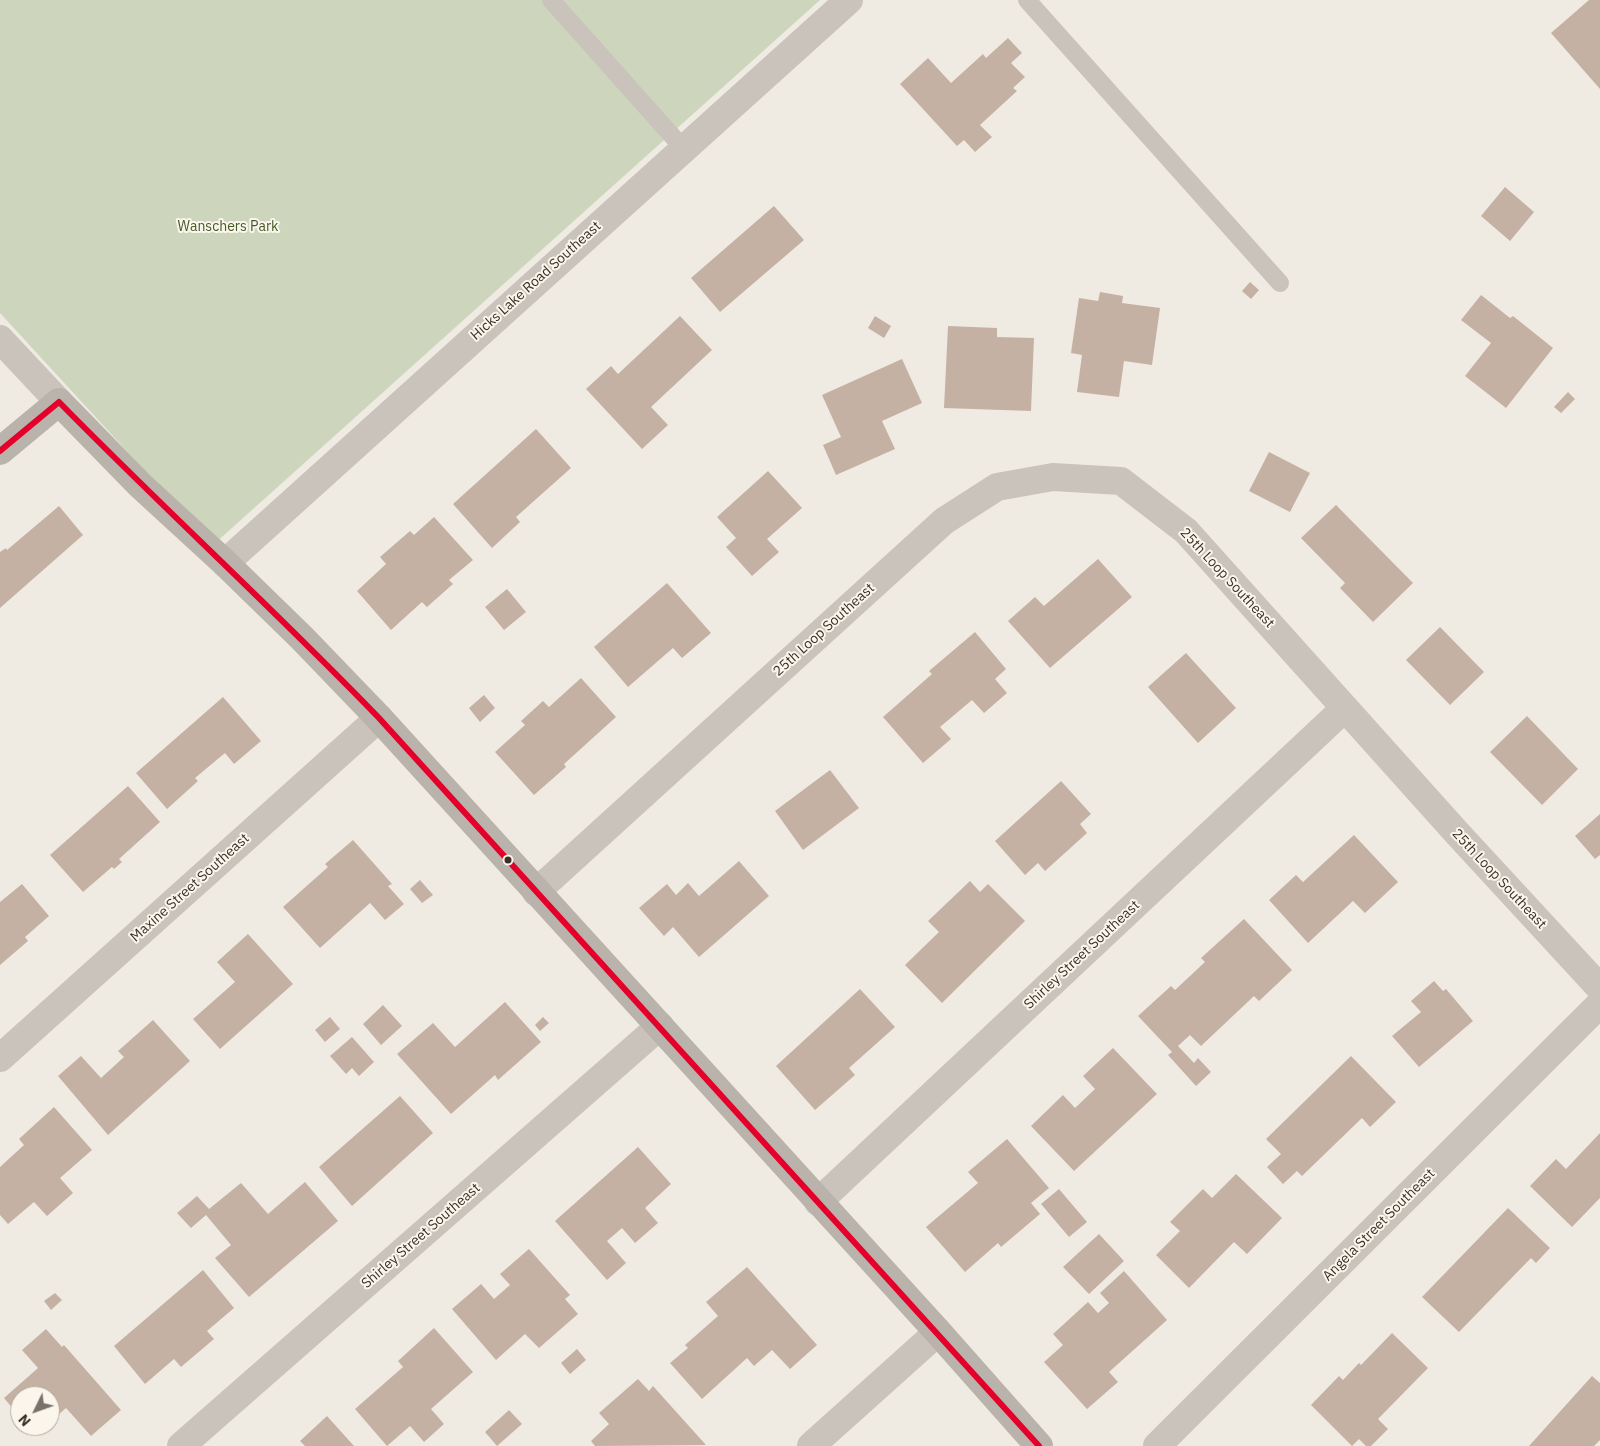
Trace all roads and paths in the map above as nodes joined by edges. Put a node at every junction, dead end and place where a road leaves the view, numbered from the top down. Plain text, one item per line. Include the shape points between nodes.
1 (551, 0) edge
2 (849, 0) edge
3 (1027, 0) edge
4 (683, 148) junction
5 (1280, 283) dead end
6 (0, 339) edge
7 (59, 402) junction
8 (0, 452) edge
9 (225, 563) junction
10 (1345, 708) junction
11 (379, 718) junction
12 (536, 892) junction
13 (1600, 988) edge
14 (1600, 1004) edge
15 (660, 1026) junction
16 (0, 1058) edge
17 (818, 1202) junction
18 (938, 1332) junction
19 (181, 1446) edge
20 (811, 1446) edge
21 (1039, 1446) edge
22 (1157, 1446) edge

1 - 4 lane
2 - 4 street, Hicks Lake Road Southeast
3 - 5 lane
4 - 9 street, Hicks Lake Road Southeast
6 - 7 street
7 - 8 street
7 - 9 street via 140,485
9 - 11 street
10 - 12 street, 25th Loop Southeast via 1186,531 1121,481 1053,477 997,487 944,521
10 - 13 street, 25th Loop Southeast
10 - 17 street, Shirley Street Southeast
11 - 12 street
11 - 16 street, Maxine Street Southeast
12 - 15 street
14 - 22 street, Angela Street Southeast
15 - 17 street
15 - 19 street, Shirley Street Southeast
17 - 18 street
18 - 20 street
18 - 21 street

